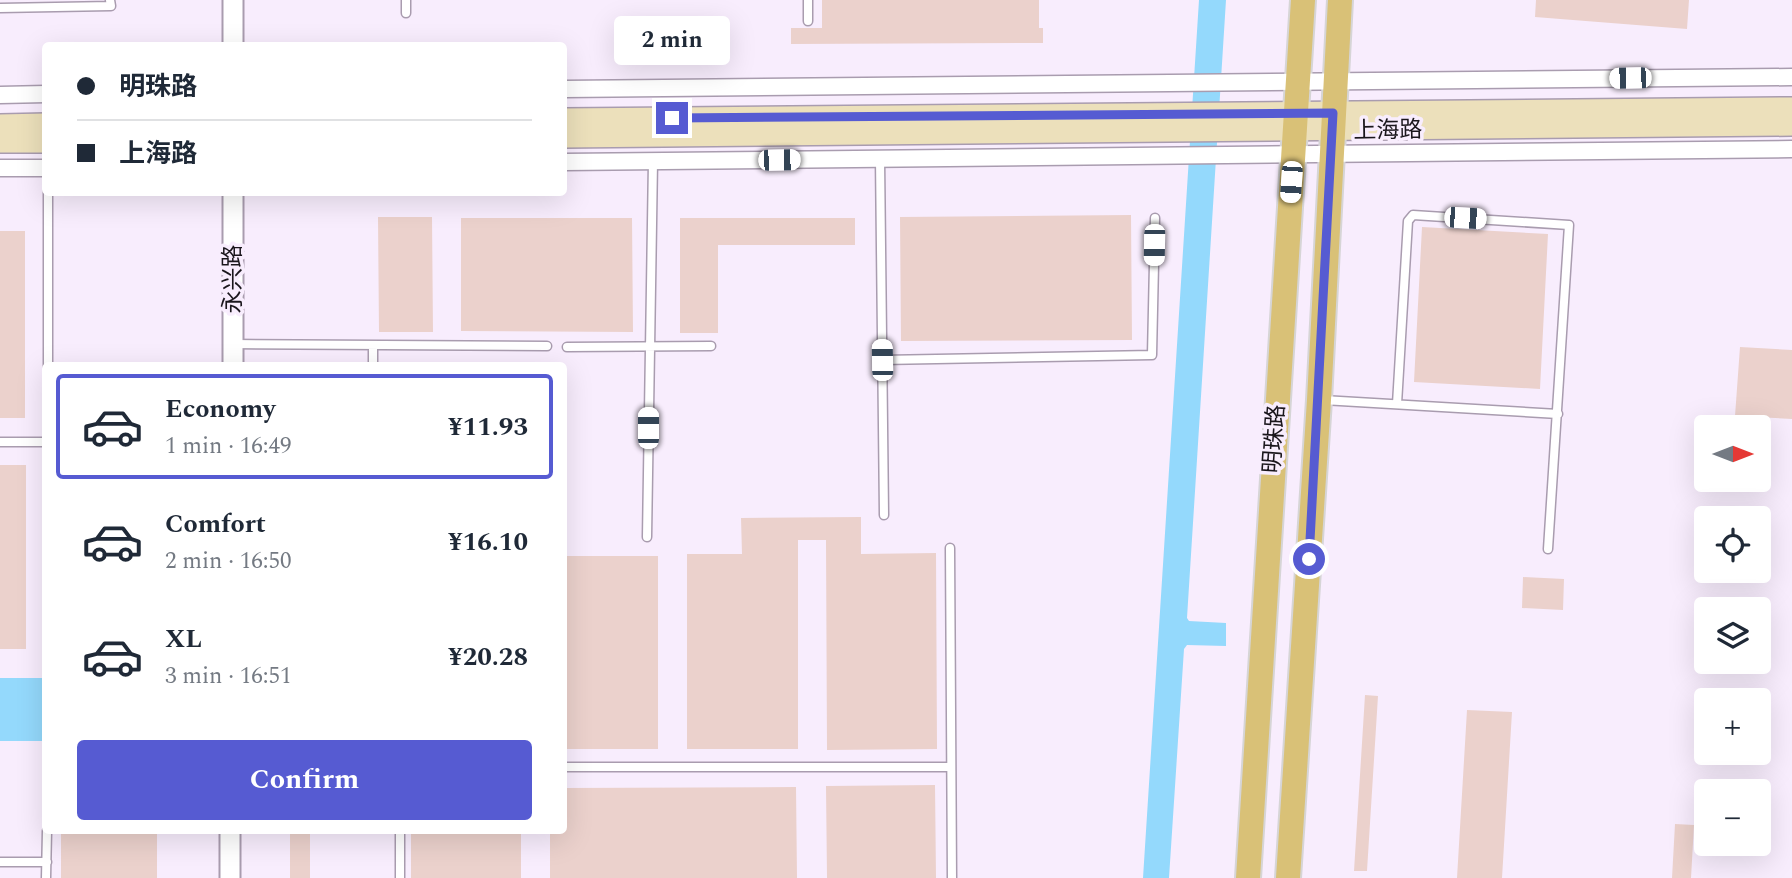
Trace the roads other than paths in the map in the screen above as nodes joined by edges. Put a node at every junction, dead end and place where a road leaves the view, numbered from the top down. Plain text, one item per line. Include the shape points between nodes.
1 (110, 0) edge
2 (233, 0) edge
3 (406, 0) edge
4 (808, 0) edge
5 (1303, 0) edge
6 (1340, 0) edge
7 (0, 8) edge
8 (406, 13) dead end
9 (808, 21) dead end
10 (233, 42) edge
11 (1792, 77) edge
12 (1334, 81) junction
13 (1298, 82) junction
14 (567, 89) edge
15 (42, 94) edge
16 (0, 95) edge
17 (1792, 108) edge
18 (567, 119) edge
19 (42, 124) edge
20 (0, 125) edge
21 (1792, 125) edge
22 (1295, 133) junction
23 (1332, 133) junction
24 (567, 137) edge
25 (0, 142) edge
26 (42, 142) edge
27 (1792, 149) edge
28 (880, 159) junction
29 (653, 161) junction
30 (567, 162) edge
31 (0, 168) edge
32 (42, 168) edge
33 (48, 196) edge
34 (233, 196) edge
35 (1155, 218) dead end
36 (233, 344) junction
37 (373, 345) junction
38 (547, 346) dead end
39 (648, 346) junction
40 (711, 346) dead end
41 (568, 347) dead end
42 (882, 360) junction
43 (48, 362) edge
44 (233, 362) edge
45 (373, 362) edge
46 (1319, 400) junction
47 (1397, 404) junction
48 (1558, 414) junction
49 (0, 442) edge
50 (42, 442) edge
51 (884, 515) dead end
52 (648, 537) dead end
53 (950, 548) dead end
54 (1548, 549) dead end
55 (567, 767) edge
56 (951, 767) junction
57 (47, 834) edge
58 (230, 834) edge
59 (400, 834) edge
60 (0, 862) edge
61 (47, 862) junction
62 (46, 878) edge
63 (230, 878) edge
64 (400, 878) edge
65 (952, 878) edge
66 (1248, 878) edge
67 (1288, 878) edge

1 - 7 lane via 110,6
2 - 10 street
3 - 8 lane
4 - 9 lane
5 - 13 main road, 明珠路
6 - 12 main road, 明珠路
11 - 12 street
12 - 13 street
12 - 23 main road, 明珠路
13 - 14 street
13 - 22 main road, 明珠路
15 - 16 street
17 - 23 main road, 上海路
18 - 22 main road, 上海路
19 - 20 main road
21 - 23 main road, 上海路
22 - 23 main road, 上海路
22 - 24 main road, 上海路
22 - 28 street
22 - 66 main road, 明珠路
23 - 27 street
23 - 46 main road, 明珠路
25 - 26 main road
28 - 29 street
28 - 42 lane
29 - 30 street
29 - 39 lane
31 - 32 street
33 - 43 lane
34 - 36 street, 永兴路
35 - 42 lane via 1152,355
36 - 37 lane
36 - 44 street, 永兴路
37 - 38 lane
37 - 45 lane
39 - 40 lane
39 - 41 lane
39 - 52 lane
42 - 51 lane
46 - 47 lane
46 - 67 main road, 明珠路
47 - 48 lane
47 - 48 lane via 1408,221 1413,215 1569,225
48 - 54 lane
49 - 50 lane
53 - 56 lane
55 - 56 lane
56 - 65 lane
57 - 61 lane
58 - 63 street
59 - 64 lane
60 - 61 lane
61 - 62 lane

